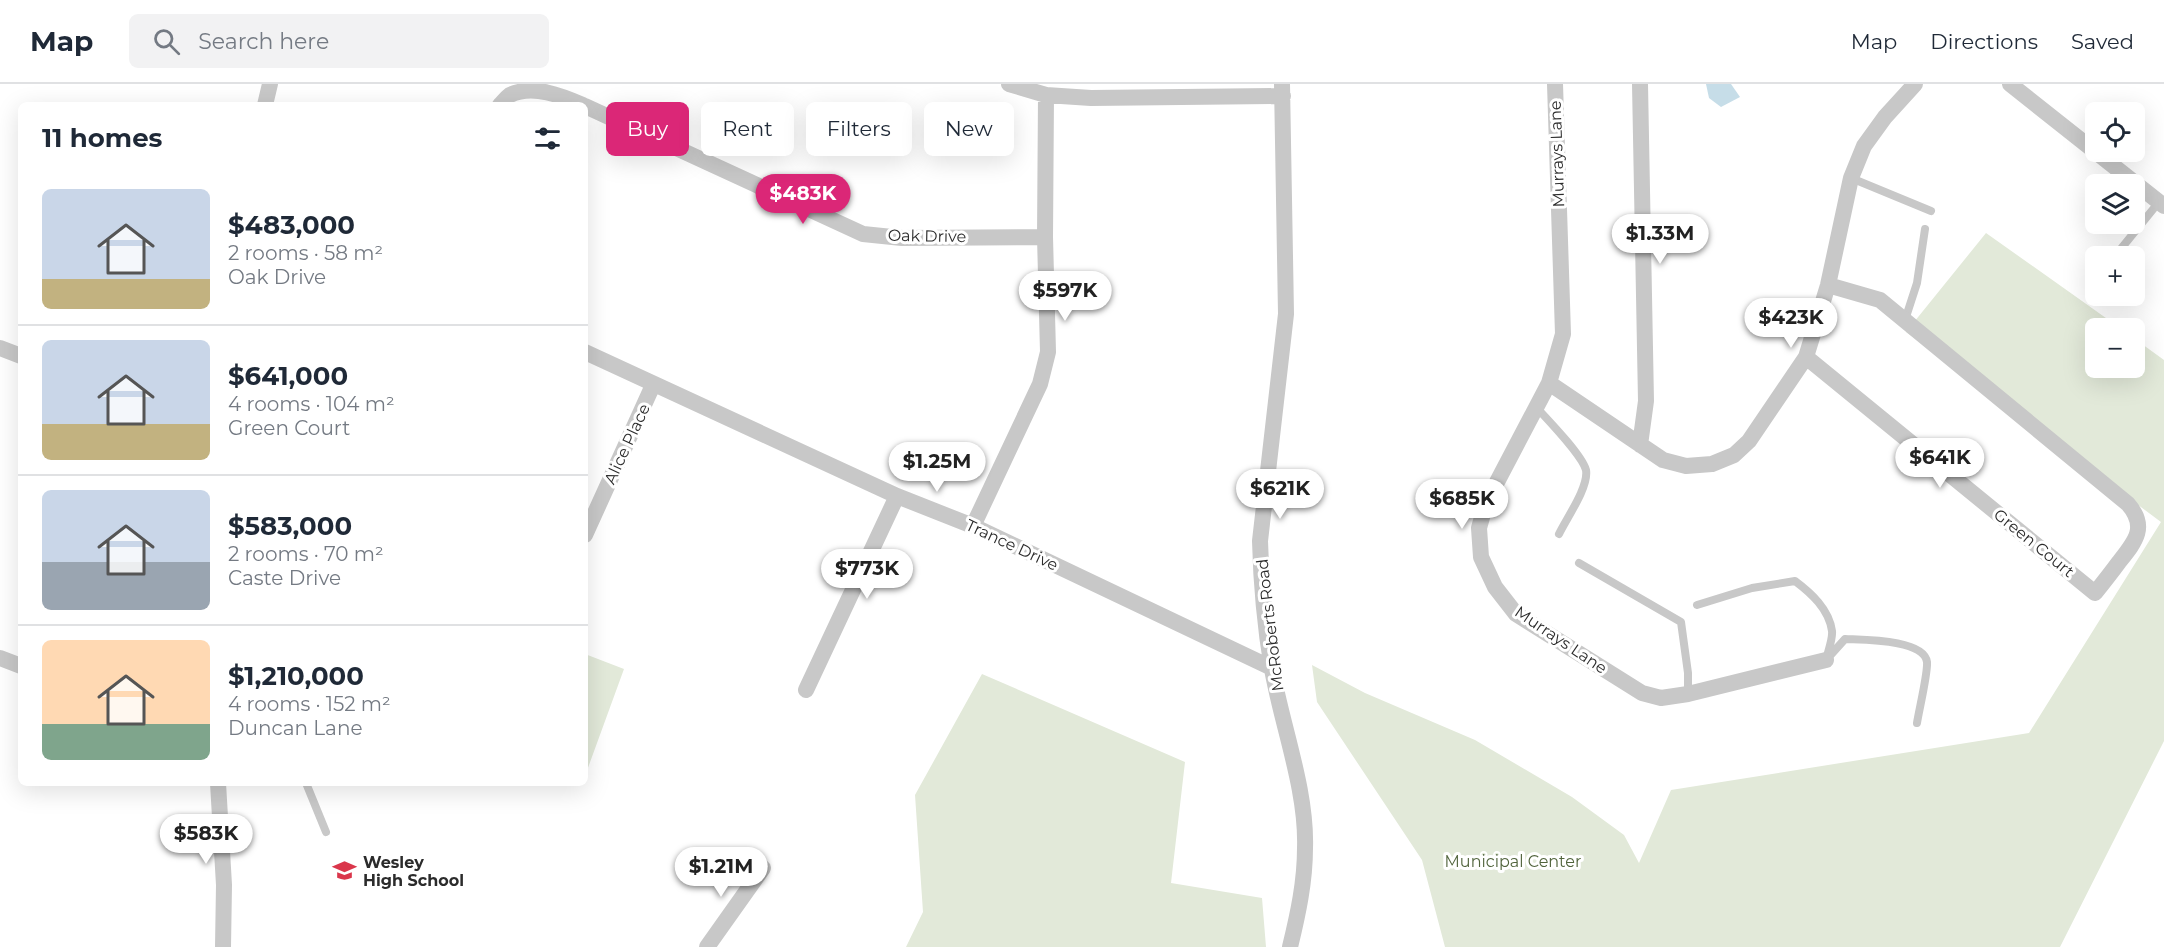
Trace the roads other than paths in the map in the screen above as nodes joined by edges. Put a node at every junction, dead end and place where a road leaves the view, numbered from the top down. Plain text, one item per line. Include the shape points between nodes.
1 (270, 84) edge
2 (1009, 84) edge
3 (1555, 84) edge
4 (1640, 84) edge
5 (1915, 84) edge
6 (2010, 84) edge
7 (1282, 90) edge
8 (1046, 95) junction
9 (266, 102) edge
10 (503, 102) edge
11 (577, 102) edge
12 (588, 107) edge
13 (1851, 178) junction
14 (2162, 204) edge
15 (1930, 211) dead end
16 (1925, 229) dead end
17 (1045, 237) junction
18 (2124, 246) edge
19 (1828, 285) junction
20 (1905, 321) junction
21 (0, 348) edge
22 (588, 353) edge
23 (18, 355) edge
24 (1806, 357) junction
25 (1549, 383) junction
26 (653, 385) junction
27 (1536, 407) junction
28 (1640, 445) junction
29 (897, 496) junction
30 (973, 526) junction
31 (588, 528) edge
32 (1558, 534) dead end
33 (1580, 563) dead end
34 (1696, 605) dead end
35 (0, 658) edge
36 (1826, 660) junction
37 (18, 665) edge
38 (1272, 668) junction
39 (806, 690) dead end
40 (1688, 693) junction
41 (1917, 723) dead end
42 (218, 786) edge
43 (307, 786) edge
44 (326, 832) dead end
45 (763, 868) dead end
46 (223, 947) edge
47 (707, 947) edge
48 (1290, 947) edge

1 - 9 street
2 - 8 street
3 - 25 street, Murrays Lane via 1563,334
4 - 28 street via 1646,401
5 - 13 street via 1864,146
6 - 14 street
7 - 8 street via 1091,98
7 - 38 street, McRoberts Road via 1286,314 1260,541
8 - 17 street
10 - 11 street, Oak Drive via 511,95 531,90 555,93
12 - 17 street, Oak Drive via 863,234 902,238
13 - 15 lane
13 - 19 street
14 - 18 lane
16 - 20 lane via 1917,283
17 - 30 street via 1048,352 1040,384
19 - 20 street via 1880,300
19 - 24 street
20 - 24 street, Green Court via 2136,513 2136,541 2095,593
21 - 23 street
22 - 26 street, Trance Drive
24 - 28 street via 1749,441 1734,455 1712,464 1686,466 1663,460
25 - 27 street, Murrays Lane
25 - 28 street
26 - 29 street, Trance Drive
26 - 31 street, Alice Place
27 - 32 lane via 1586,470 1583,488
27 - 40 street, Murrays Lane via 1486,503 1479,528 1481,557 1495,587 1516,614 1642,693 1661,698
29 - 30 street, Trance Drive
29 - 39 street
30 - 38 street, Trance Drive
33 - 40 lane via 1681,622
34 - 36 lane via 1752,588 1795,581 1811,593 1826,614 1832,632
35 - 37 street
36 - 40 street, Murrays Lane
36 - 41 lane via 1845,639 1911,646 1922,652 1927,661
38 - 48 street, McRoberts Road via 1300,797 1305,846 1301,904
42 - 46 street
43 - 44 lane
45 - 47 street

